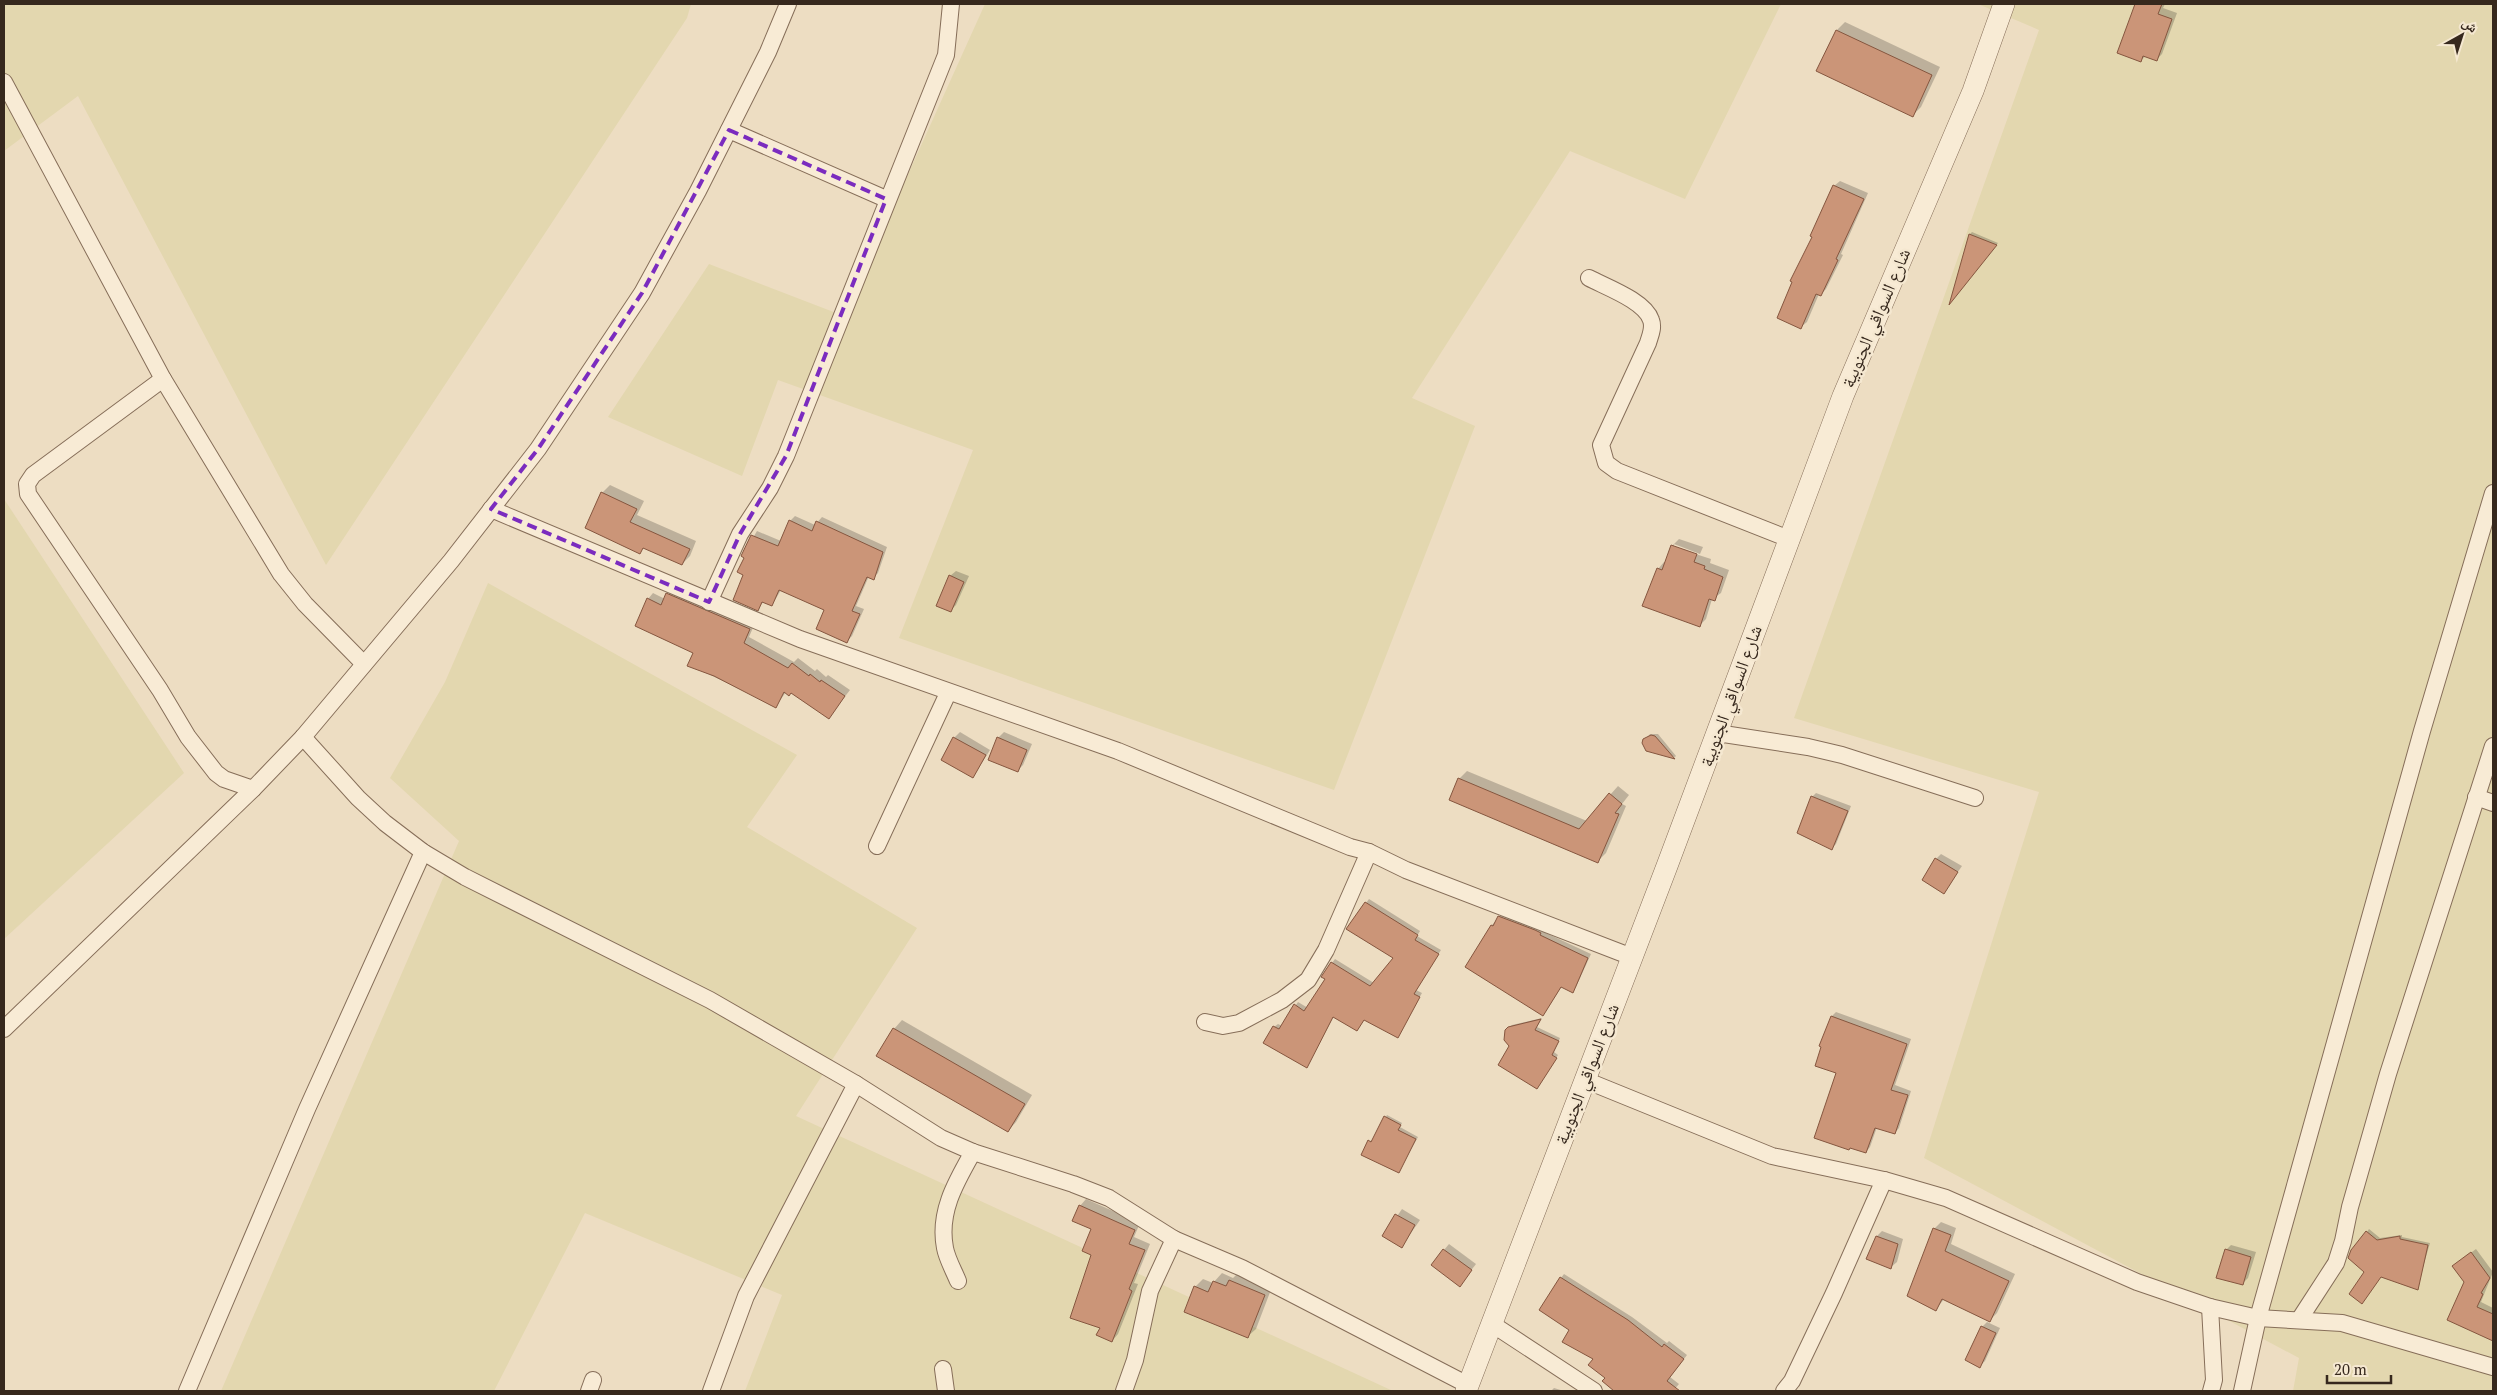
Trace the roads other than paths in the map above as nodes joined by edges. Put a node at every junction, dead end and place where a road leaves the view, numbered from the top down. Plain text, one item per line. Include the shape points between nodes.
1 (788, 4) edge
2 (951, 4) edge
3 (2004, 4) edge
4 (4, 82) edge
5 (729, 130) junction
6 (886, 199) junction
7 (1589, 278) dead end
8 (162, 379) junction
9 (2493, 493) edge
10 (491, 509) junction
11 (1789, 540) junction
12 (709, 602) junction
13 (364, 664) junction
14 (948, 693) junction
15 (1717, 733) junction
16 (303, 737) junction
17 (2493, 746) edge
18 (253, 789) junction
19 (2476, 797) junction
20 (1975, 798) dead end
21 (2493, 803) edge
22 (877, 846) dead end
23 (423, 852) junction
24 (1369, 852) junction
25 (1632, 957) junction
26 (1205, 1022) dead end
27 (4, 1029) edge
28 (1585, 1080) junction
29 (856, 1084) junction
30 (973, 1152) junction
31 (1884, 1180) junction
32 (1174, 1239) junction
33 (958, 1281) dead end
34 (2210, 1307) junction
35 (2258, 1318) junction
36 (2299, 1320) junction
37 (1492, 1324) junction
38 (2493, 1367) edge
39 (942, 1369) dead end
40 (1467, 1388) edge
41 (187, 1391) edge
42 (711, 1391) edge
43 (946, 1391) edge
44 (1124, 1391) edge
45 (1594, 1391) edge
46 (1784, 1391) edge
47 (2211, 1391) edge
48 (2242, 1391) edge

1 - 5 street
2 - 6 street via 946,55
3 - 11 street, شارع السواقي الجنوبية via 1973,91 1843,396
4 - 8 street
5 - 6 street
5 - 10 street via 642,293 538,449
6 - 12 street via 786,456 740,534
7 - 11 street via 1632,300 1648,313 1652,321 1648,343 1601,445 1606,463 1617,471
8 - 13 street via 281,574 305,604
8 - 18 street via 34,475 27,484 28,494 210,766 224,779
9 - 35 street via 2419,741
10 - 12 street
10 - 13 street
11 - 15 street, شارع السواقي الجنوبية
12 - 14 street
13 - 16 street
14 - 22 street
14 - 24 street via 1118,751
15 - 20 street via 1842,755
15 - 25 street, شارع السواقي الجنوبية
16 - 18 street
16 - 23 street via 358,798
17 - 19 street
18 - 27 street
19 - 21 street
19 - 36 street via 2388,1074 2336,1263
23 - 29 street via 465,877 710,1000
23 - 41 street via 307,1109
24 - 25 street via 1406,870
24 - 26 street via 1326,950 1308,980 1282,1000 1239,1023 1223,1026
25 - 28 street, شارع السواقي الجنوبية
28 - 31 street via 1772,1156
28 - 37 street, شارع السواقي الجنوبية
29 - 30 street via 941,1138
29 - 42 street via 746,1296
30 - 32 street via 1109,1198
30 - 33 street via 952,1189 943,1226 945,1249
31 - 34 street via 1946,1198 2137,1282
31 - 46 street via 1834,1293 1792,1381
32 - 40 street via 1242,1268
32 - 44 street via 1150,1291 1135,1360
34 - 35 street
34 - 47 street via 2214,1380
35 - 36 street
35 - 48 street
36 - 38 street via 2342,1323
37 - 40 street, شارع السواقي الجنوبية
37 - 45 street
39 - 43 street

